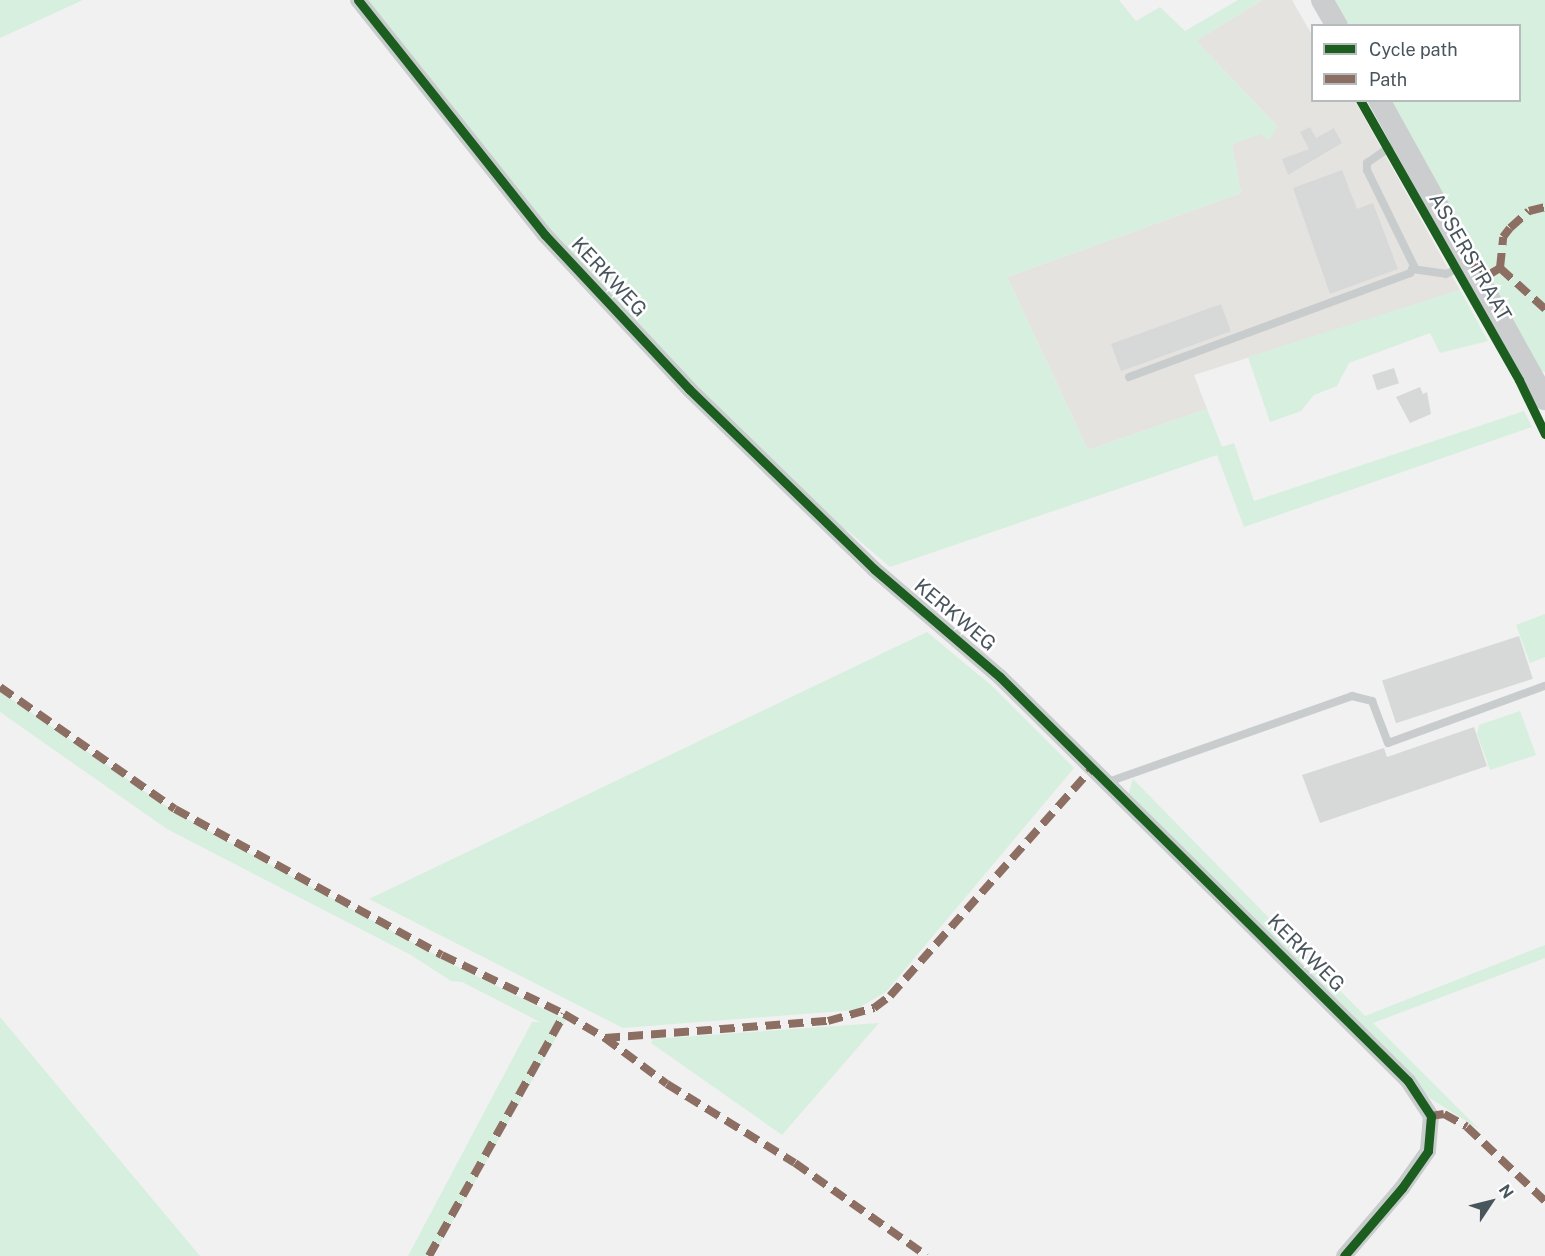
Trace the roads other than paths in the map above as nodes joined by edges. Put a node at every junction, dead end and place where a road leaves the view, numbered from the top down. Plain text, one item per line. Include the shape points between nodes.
1 (358, 0) edge
2 (1322, 0) edge
3 (1335, 24) edge
4 (1380, 102) edge
5 (1400, 140) junction
6 (1470, 262) junction
7 (1413, 269) junction
8 (1129, 377) dead end
9 (1545, 399) edge
10 (1545, 686) edge
11 (1108, 782) junction
12 (1344, 1256) edge

1 - 11 street, KERKWEG via 545,235 681,380 866,561 1000,677
2 - 3 main road
4 - 5 main road, ASSERSTRAAT
5 - 6 main road, ASSERSTRAAT
5 - 7 lane via 1367,163 1367,170
6 - 7 lane via 1446,274
6 - 9 main road, ASSERSTRAAT
7 - 8 lane
10 - 11 lane via 1388,743 1372,701 1352,696
11 - 12 street, KERKWEG via 1422,1099 1432,1125 1425,1157

